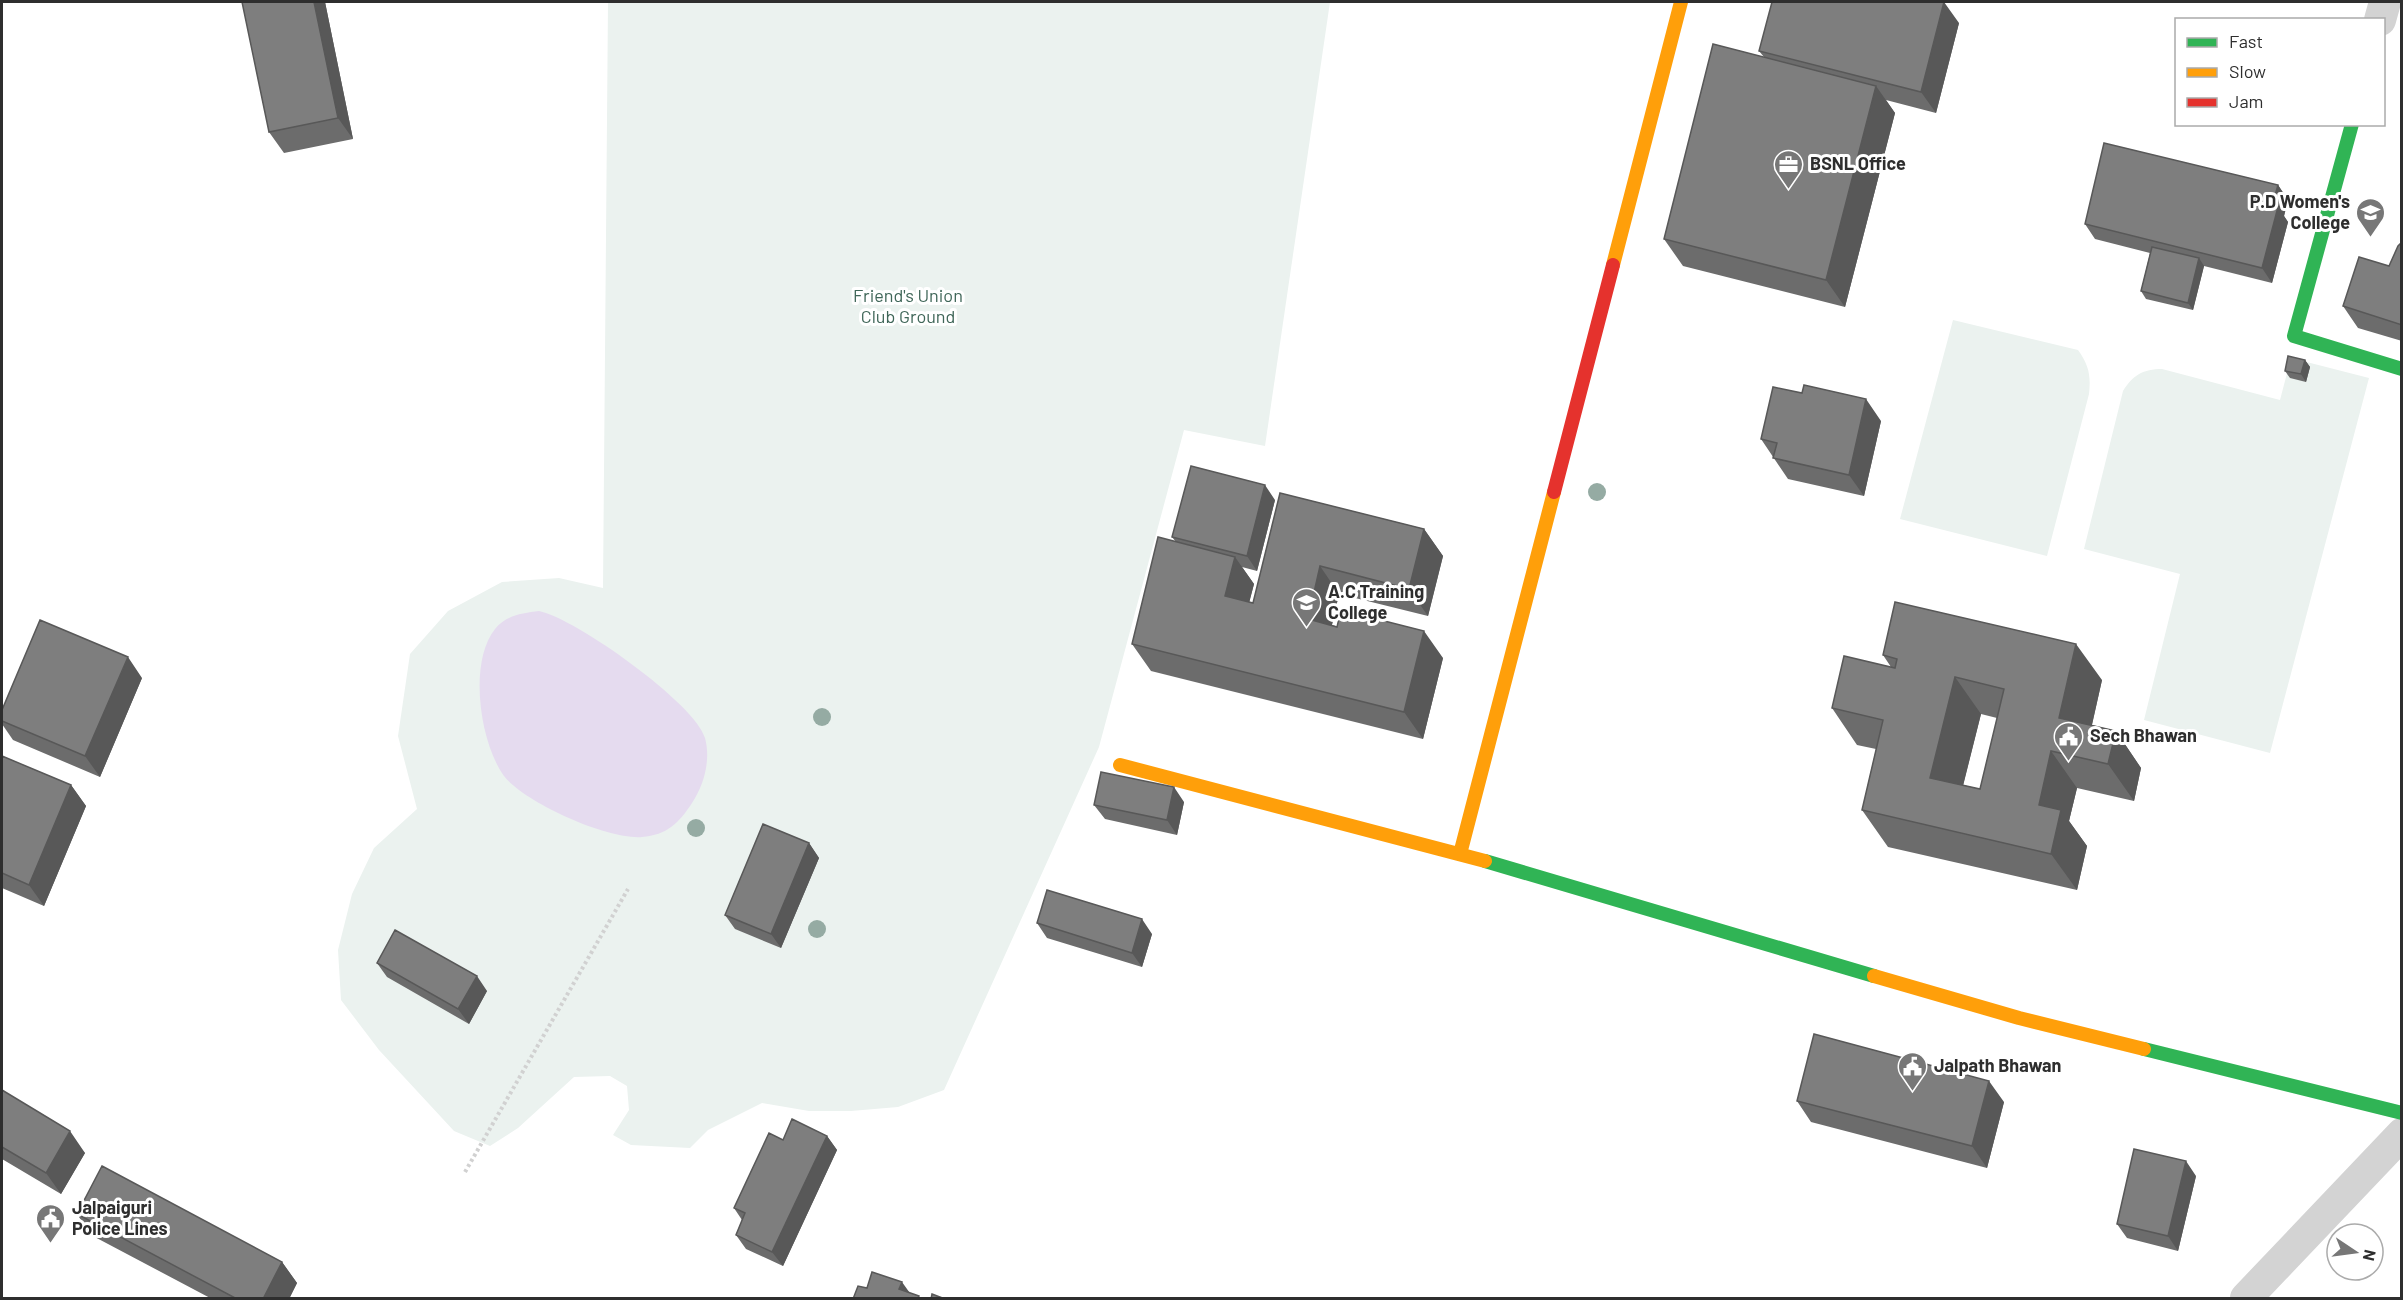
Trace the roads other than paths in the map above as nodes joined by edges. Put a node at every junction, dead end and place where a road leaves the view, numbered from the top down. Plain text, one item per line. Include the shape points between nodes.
1 (1681, 2) edge
2 (2385, 2) edge
3 (2381, 18) edge
4 (2351, 126) edge
5 (2402, 369) edge
6 (1120, 765) dead end
7 (1460, 854) junction
8 (2402, 1113) edge
9 (2402, 1134) edge
10 (2246, 1299) edge

1 - 7 street
2 - 3 street
4 - 5 street via 2294,336
6 - 7 street
7 - 8 street via 2019,1018
9 - 10 street

